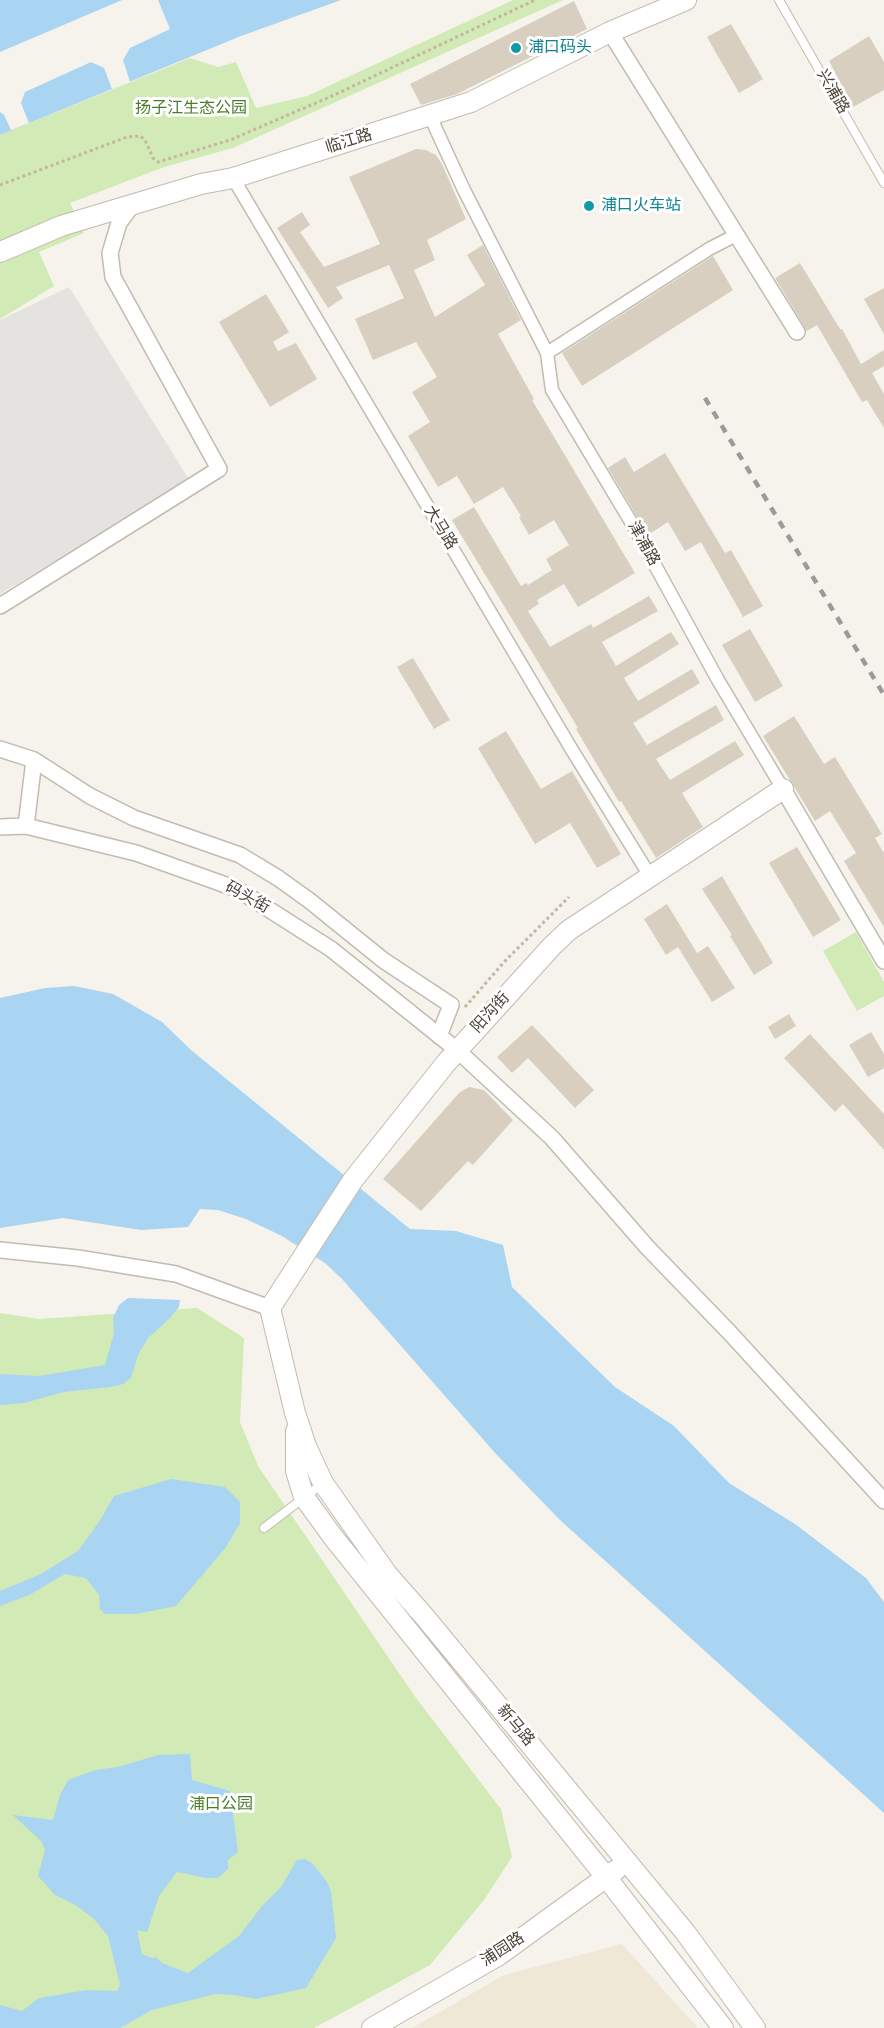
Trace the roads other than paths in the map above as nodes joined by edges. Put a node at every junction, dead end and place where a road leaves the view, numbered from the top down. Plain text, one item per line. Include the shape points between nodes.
1 (686, 0) edge
2 (779, 0) edge
3 (610, 32) junction
4 (430, 116) junction
5 (233, 178) junction
6 (884, 183) edge
7 (133, 204) junction
8 (736, 235) junction
9 (0, 252) edge
10 (796, 332) dead end
11 (547, 353) junction
12 (0, 606) edge
13 (0, 749) edge
14 (34, 760) junction
15 (783, 789) junction
16 (26, 826) junction
17 (0, 827) edge
18 (650, 876) junction
19 (884, 961) edge
20 (439, 1036) junction
21 (457, 1050) junction
22 (0, 1250) edge
23 (270, 1308) junction
24 (295, 1413) junction
25 (323, 1483) junction
26 (304, 1497) junction
27 (884, 1501) edge
28 (264, 1528) dead end
29 (628, 1862) junction
30 (606, 1877) junction
31 (372, 2028) edge
32 (723, 2028) edge
33 (755, 2028) edge

1 - 3 street, 临江路
2 - 6 lane, 兴浦路
3 - 4 street, 临江路 via 471,102
3 - 8 street
4 - 5 street, 临江路
4 - 11 street, 津浦路
5 - 7 street, 临江路
5 - 18 street, 大马路
7 - 9 street, 临江路 via 61,226
7 - 12 street via 119,223 113,243 113,277 219,469
8 - 10 street
8 - 11 street
11 - 15 street, 津浦路 via 552,390
13 - 14 street
14 - 16 street
14 - 20 street via 90,796 134,818 240,855 278,878 383,960 451,1005
15 - 18 street, 阳沟街
15 - 19 street, 津浦路
16 - 17 street, 码头街
16 - 20 street, 码头街 via 136,853 237,889 331,949
18 - 21 street, 阳沟街 via 568,930
20 - 21 street, 码头街
21 - 23 street, 阳沟街 via 352,1180
21 - 27 street, 码头街 via 552,1138
22 - 23 street via 176,1274
23 - 24 street, 新马路
24 - 25 street, 新马路
24 - 26 street, 新马路 via 296,1471
25 - 26 lane
25 - 29 street, 新马路 via 387,1574
26 - 28 lane
26 - 30 street, 新马路
29 - 30 street, 浦园路
29 - 33 street, 新马路
30 - 31 street, 浦园路 via 499,1954
30 - 32 street, 新马路

